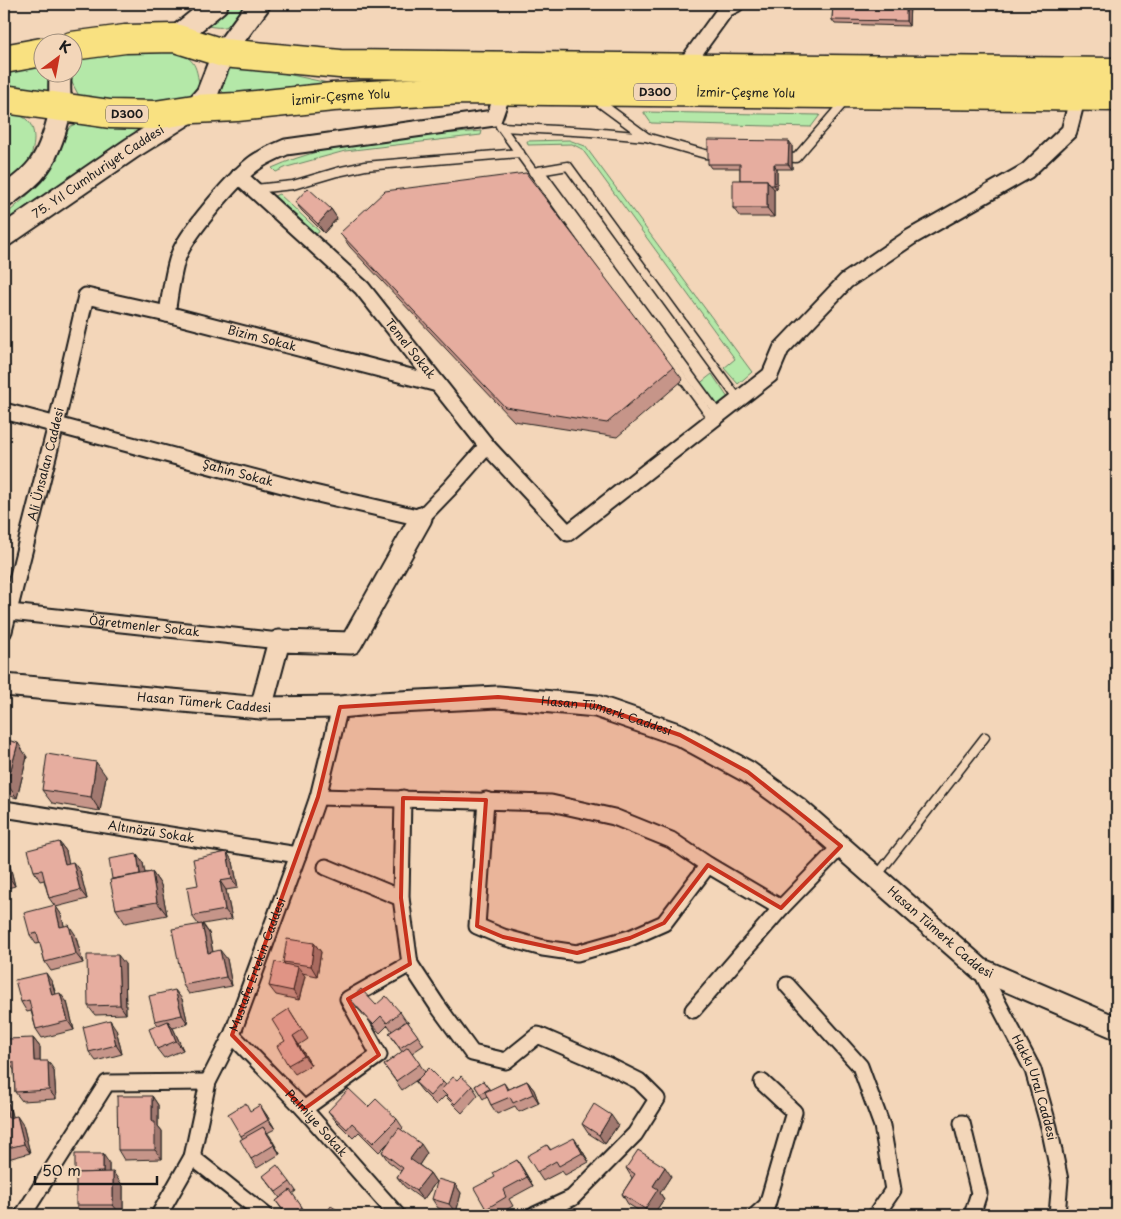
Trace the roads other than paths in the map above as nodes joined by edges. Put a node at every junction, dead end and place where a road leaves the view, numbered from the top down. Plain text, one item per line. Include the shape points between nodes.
1 (217, 4) edge
2 (736, 4) edge
3 (253, 12) edge
4 (175, 38) junction
5 (82, 47) edge
6 (223, 53) junction
7 (32, 54) edge
8 (272, 58) junction
9 (4, 59) edge
10 (684, 67) junction
11 (1117, 72) edge
12 (60, 82) edge
13 (504, 90) junction
14 (584, 91) junction
15 (851, 94) junction
16 (1078, 96) junction
17 (1117, 96) edge
18 (4, 99) edge
19 (60, 107) junction
20 (194, 109) junction
21 (497, 122) junction
22 (646, 137) junction
23 (520, 153) junction
24 (724, 155) edge
25 (778, 157) edge
26 (537, 171) junction
27 (239, 176) junction
28 (254, 189) junction
29 (4, 198) edge
30 (4, 236) edge
31 (86, 296) joint
32 (167, 314) junction
33 (438, 384) junction
34 (739, 400) junction
35 (4, 411) edge
36 (716, 417) junction
37 (56, 424) junction
38 (487, 446) junction
39 (421, 518) junction
40 (10, 612) junction
41 (4, 631) edge
42 (279, 641) junction
43 (4, 685) edge
44 (340, 707) junction
45 (261, 708) junction
46 (985, 737) dead end
47 (318, 797) junction
48 (403, 798) junction
49 (486, 800) junction
50 (4, 809) edge
51 (841, 846) junction
52 (298, 855) junction
53 (708, 865) junction
54 (326, 866) dead end
55 (876, 877) junction
56 (401, 898) junction
57 (781, 908) junction
58 (410, 964) junction
59 (980, 968) junction
60 (787, 985) dead end
61 (693, 1010) dead end
62 (1117, 1028) edge
63 (232, 1035) junction
64 (208, 1082) junction
65 (762, 1082) dead end
66 (304, 1109) junction
67 (962, 1122) dead end
68 (192, 1157) junction
69 (23, 1215) edge
70 (159, 1215) edge
71 (266, 1215) edge
72 (396, 1215) edge
73 (535, 1215) edge
74 (756, 1215) edge
75 (876, 1215) edge
76 (972, 1215) edge
77 (1057, 1215) edge

1 - 4 street
2 - 10 street via 726,9
3 - 6 street
3 - 8 street via 246,28 258,49
4 - 5 highway, D300
4 - 6 highway, D300
6 - 8 highway, İzmir-Çeşme Yolu / D300
6 - 20 street via 207,94
7 - 9 highway
8 - 10 highway, İzmir-Çeşme Yolu / D300 via 340,64
10 - 11 highway, İzmir-Çeşme Yolu / D300
12 - 19 street
13 - 14 highway, İzmir-Çeşme Yolu / D300
13 - 20 highway, İzmir-Çeşme Yolu / D300 via 333,97
13 - 21 street
14 - 15 highway, İzmir-Çeşme Yolu / D300
14 - 22 lane
15 - 16 highway, İzmir-Çeşme Yolu / D300
15 - 25 lane via 796,158
16 - 17 highway, İzmir-Çeşme Yolu / D300
16 - 34 street via 1069,131 1027,171 911,237 846,281 781,349 770,375
18 - 19 highway, D300
19 - 20 highway, D300 via 110,114 155,115
19 - 29 street via 39,166
20 - 30 street, 75. Yıl Cumhuriyet Caddesi
21 - 22 lane
21 - 23 lane
21 - 27 street via 286,146 266,155
22 - 24 lane via 705,154
23 - 26 lane
23 - 28 lane via 365,166 293,185
26 - 34 lane via 568,166
26 - 36 lane
27 - 28 street, Temel Sokak
27 - 32 street via 186,241 178,258
28 - 33 street, Temel Sokak via 362,288
31 - 32 street, Bizim Sokak
31 - 37 street, Ali Ünsalan Caddesi
32 - 33 street, Bizim Sokak
33 - 38 street, Temel Sokak
34 - 36 street
35 - 37 street, Şahin Sokak
36 - 38 street, Temel Sokak via 568,533
37 - 39 street, Şahin Sokak via 304,491
37 - 40 street, Ali Ünsalan Caddesi
38 - 39 street
39 - 42 street via 351,643
40 - 41 street, Ali Ünsalan Caddesi
40 - 42 street, Öğretmenler Sokak
42 - 45 street
43 - 45 street, Hasan Tümerk Caddesi
44 - 45 street, Hasan Tümerk Caddesi
44 - 47 street, Mustafa Ertekin Caddesi
44 - 51 street, Hasan Tümerk Caddesi via 498,697 596,706 680,735 748,772
46 - 55 lane
47 - 48 street
47 - 52 street, Mustafa Ertekin Caddesi
48 - 49 street
48 - 56 street
49 - 53 street via 551,803 614,817 671,840
49 - 53 street via 477,926 503,937 578,953 630,938 664,923
50 - 52 street, Altınözü Sokak
51 - 55 street, Hasan Tümerk Caddesi
51 - 57 street
52 - 63 street, Mustafa Ertekin Caddesi
53 - 57 street
54 - 56 street
55 - 59 street, Hasan Tümerk Caddesi
56 - 58 street
57 - 61 street
58 - 66 street via 348,998 379,1055
58 - 73 street via 472,1053 506,1062 538,1035 639,1081 657,1099 635,1134 572,1198
59 - 62 street, Hasan Tümerk Caddesi
59 - 77 street, Hakkı Ural Caddesi via 1033,1070 1060,1180
60 - 75 street via 860,1066 882,1126 893,1190
63 - 64 street, Mustafa Ertekin Caddesi
63 - 66 street, Palmiye Sokak
64 - 68 street, Mustafa Ertekin Caddesi
64 - 69 street via 107,1083
65 - 74 street via 794,1112 767,1205
66 - 72 street, Palmiye Sokak
67 - 76 street via 979,1193
68 - 70 street, Mustafa Ertekin Caddesi
68 - 71 street

